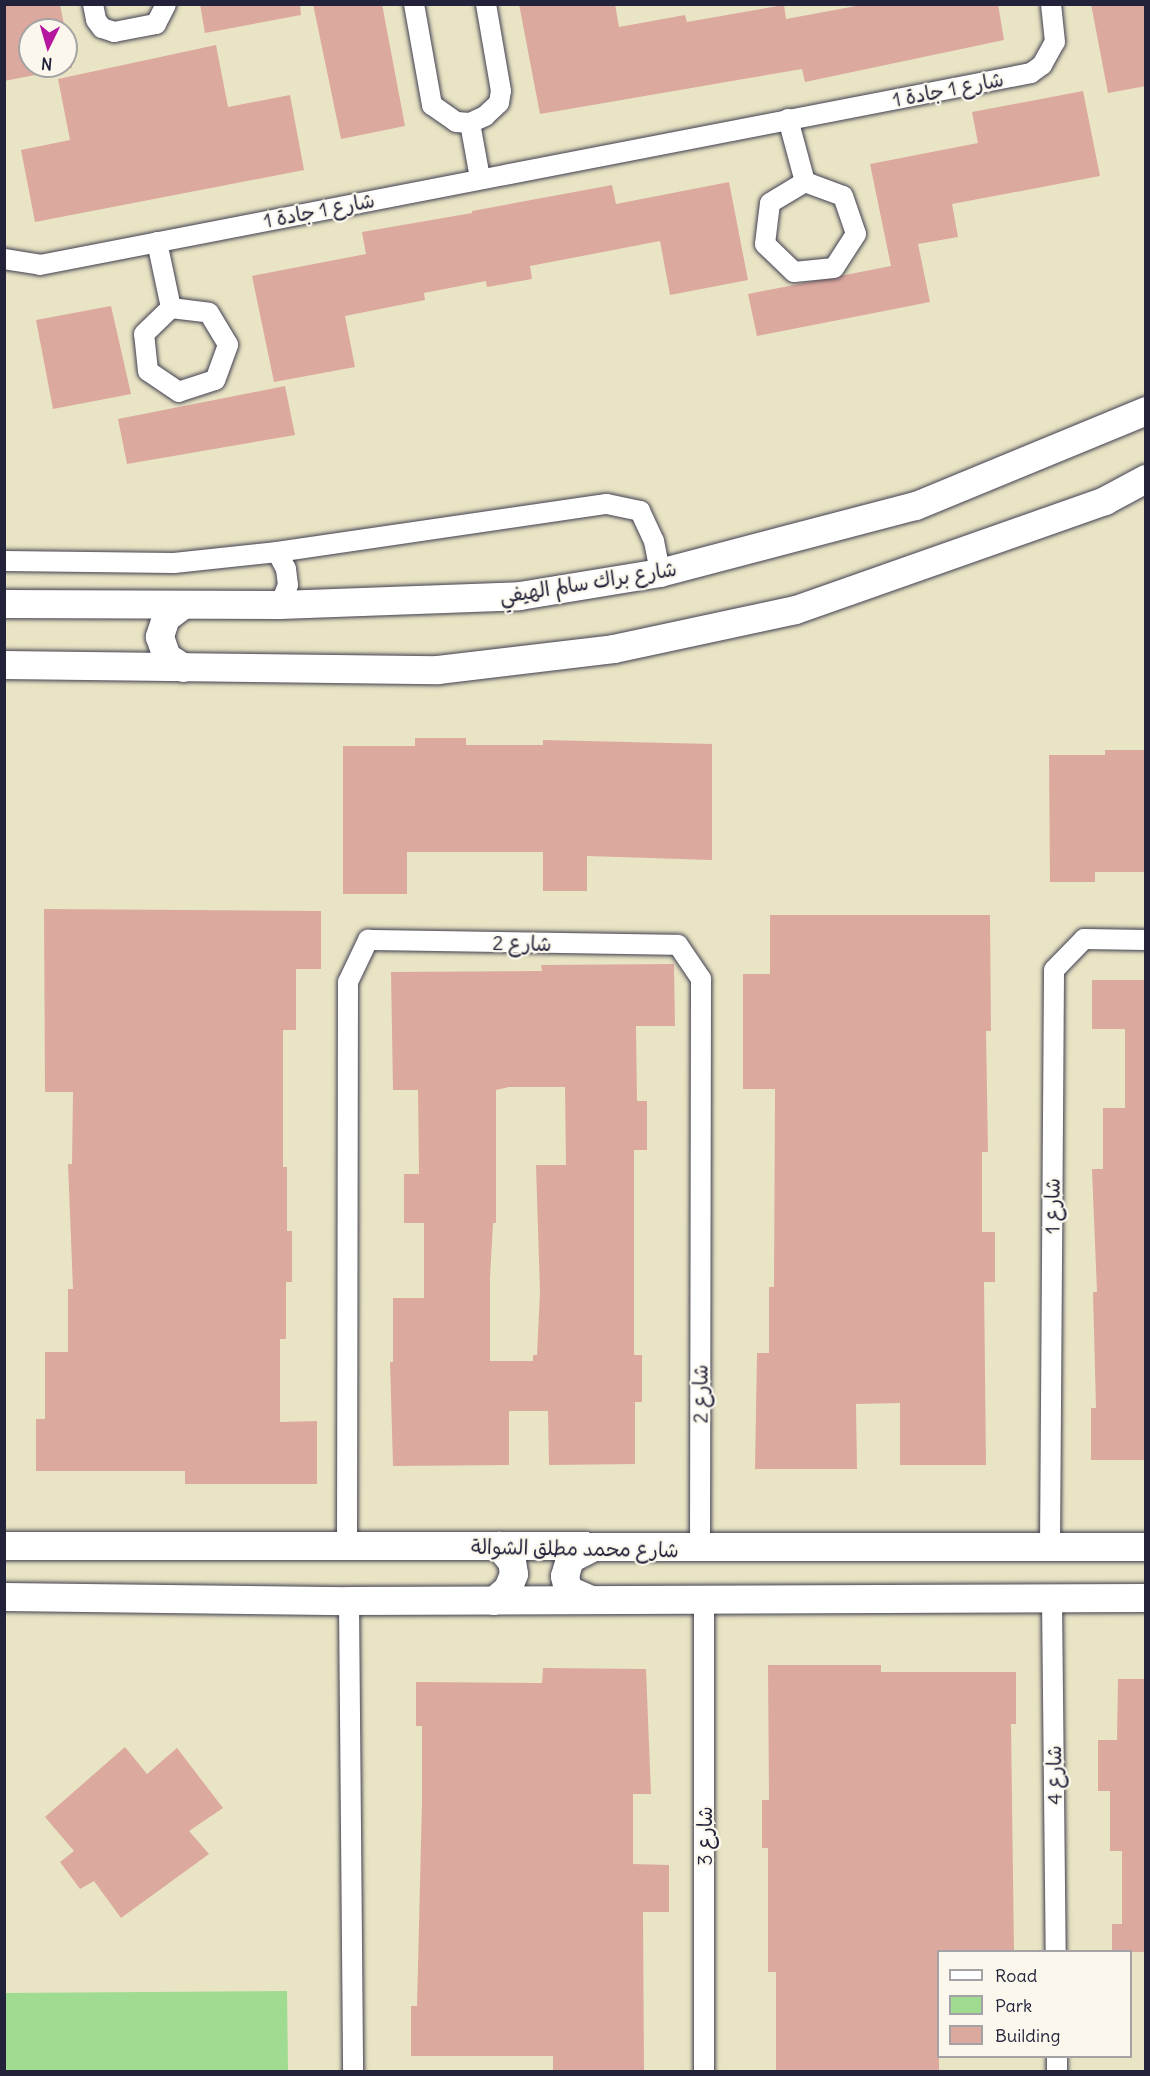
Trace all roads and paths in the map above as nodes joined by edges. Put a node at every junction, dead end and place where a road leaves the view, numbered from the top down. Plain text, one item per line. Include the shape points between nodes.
1 (93, 4) edge
2 (166, 4) edge
3 (414, 4) edge
4 (486, 4) edge
5 (1051, 4) edge
6 (789, 119) junction
7 (470, 123) junction
8 (480, 178) junction
9 (805, 182) junction
10 (157, 242) junction
11 (4, 259) edge
12 (171, 308) junction
13 (1146, 411) edge
14 (1146, 479) edge
15 (277, 552) junction
16 (4, 561) edge
17 (660, 573) junction
18 (4, 604) edge
19 (280, 605) junction
20 (182, 606) junction
21 (4, 665) edge
22 (184, 668) junction
23 (1146, 940) edge
24 (4, 1546) edge
25 (499, 1546) junction
26 (1050, 1546) junction
27 (1146, 1547) edge
28 (347, 1549) junction
29 (590, 1549) junction
30 (700, 1549) junction
31 (4, 1597) edge
32 (1146, 1598) edge
33 (1052, 1599) junction
34 (494, 1600) junction
35 (591, 1600) junction
36 (704, 1600) junction
37 (348, 1601) junction
38 (1056, 1950) edge
39 (353, 2072) edge
40 (704, 2072) edge

1 - 2 street via 96,20 114,33 156,24
3 - 7 street via 432,105 456,122
4 - 7 street via 501,91 499,102 485,116
5 - 6 street, شارع 1 جادة 1 via 1055,42 1042,65 1031,72
6 - 8 street, شارع 1 جادة 1
6 - 9 street
7 - 8 street
8 - 10 street, شارع 1 جادة 1
9 - 9 street via 770,203 765,244 794,272 834,268 856,234 843,196
10 - 11 street, شارع 1 جادة 1 via 40,265
10 - 12 street
12 - 12 street via 144,334 148,371 179,392 215,380 228,345 208,313
13 - 17 street, شارع براك سالم الهيفي via 916,506
14 - 22 street via 1105,501 796,610 614,649 438,670
15 - 16 street via 174,563
15 - 17 street via 607,504 640,511 654,541
15 - 19 street via 286,569 288,585
17 - 19 street, شارع براك سالم الهيفي via 520,596
18 - 20 street, شارع براك سالم الهيفي
19 - 20 street, شارع براك سالم الهيفي
20 - 22 street via 166,618 160,637 167,657
21 - 22 street
23 - 26 street, شارع 1 via 1084,939 1054,970
24 - 28 street, شارع محمد مطلق الشوالة
25 - 28 street, شارع محمد مطلق الشوالة
25 - 29 street, شارع محمد مطلق الشوالة
25 - 34 street via 512,1562 514,1574 508,1589
26 - 27 street, شارع محمد مطلق الشوالة
26 - 30 street, شارع محمد مطلق الشوالة
28 - 30 street, شارع 2 via 348,982 368,940 678,945 701,979
29 - 30 street, شارع محمد مطلق الشوالة
29 - 35 street via 570,1559 565,1576 568,1590
31 - 37 street
32 - 33 street
33 - 36 street
33 - 38 street, شارع 4
34 - 35 street
34 - 37 street
35 - 36 street
36 - 40 street, شارع 3
37 - 39 street

